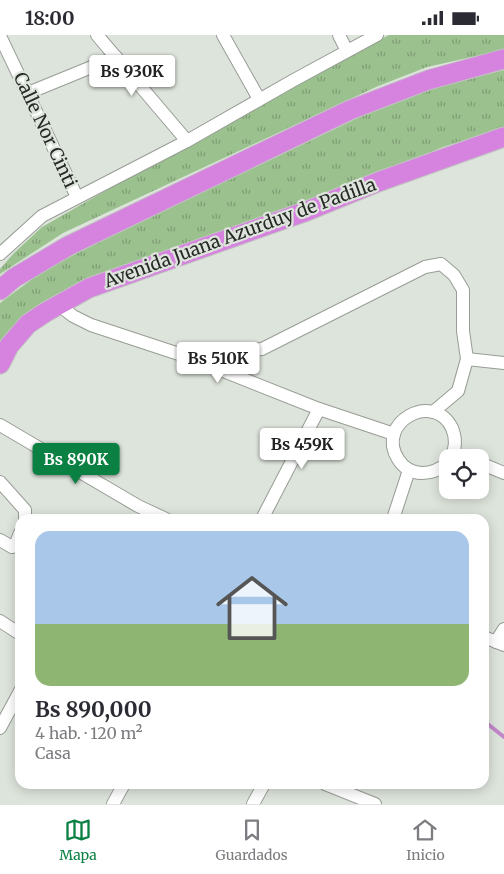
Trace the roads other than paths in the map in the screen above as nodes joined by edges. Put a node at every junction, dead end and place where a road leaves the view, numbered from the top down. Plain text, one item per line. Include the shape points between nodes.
1 (97, 35) edge
2 (223, 35) edge
3 (339, 35) edge
4 (377, 35) edge
5 (0, 36) edge
6 (347, 51) junction
7 (116, 57) junction
8 (504, 59) edge
9 (28, 93) junction
10 (259, 99) junction
11 (504, 137) edge
12 (187, 141) junction
13 (77, 197) junction
14 (0, 254) edge
15 (0, 290) edge
16 (59, 305) junction
17 (188, 357) junction
18 (466, 359) junction
19 (504, 363) edge
20 (0, 364) edge
21 (319, 409) junction
22 (433, 412) junction
23 (0, 425) edge
24 (394, 434) junction
25 (455, 449) edge
26 (489, 467) edge
27 (439, 469) edge
28 (409, 470) junction
29 (504, 473) edge
30 (0, 482) edge
31 (25, 514) edge
32 (155, 514) edge
33 (265, 514) edge
34 (395, 514) edge
35 (0, 540) edge
36 (15, 546) edge
37 (0, 621) edge
38 (504, 629) edge
39 (15, 631) edge
40 (500, 643) edge
41 (15, 700) edge
42 (0, 728) edge
43 (121, 789) edge
44 (261, 789) edge
45 (336, 789) edge
46 (370, 803) edge
47 (113, 804) edge
48 (253, 804) edge

1 - 7 street
2 - 10 street
3 - 6 street
4 - 6 street
5 - 9 street, Calle Nor Cinti
6 - 10 street
7 - 9 street
7 - 12 street
8 - 15 highway via 428,80 350,111 68,246
9 - 13 street, Calle Nor Cinti
10 - 12 street
11 - 16 highway, Avenida Juana Azurduy de Padilla via 89,289
12 - 13 street
13 - 14 street via 42,216
16 - 17 street via 91,325
16 - 20 highway, Avenida Juana Azurduy de Padilla via 28,324 9,346
17 - 18 street via 262,349 425,267 441,264 454,275 463,290
17 - 21 street
18 - 19 street
18 - 22 street via 458,391
21 - 24 street
21 - 33 street
22 - 24 street via 423,411 405,417
22 - 25 street via 452,429
23 - 32 street
24 - 28 street via 395,454
26 - 29 street
27 - 28 street via 430,473
28 - 34 street
30 - 31 street via 25,510
35 - 36 street
37 - 39 street
38 - 40 street
41 - 42 street
43 - 47 street
44 - 48 street
45 - 46 street

